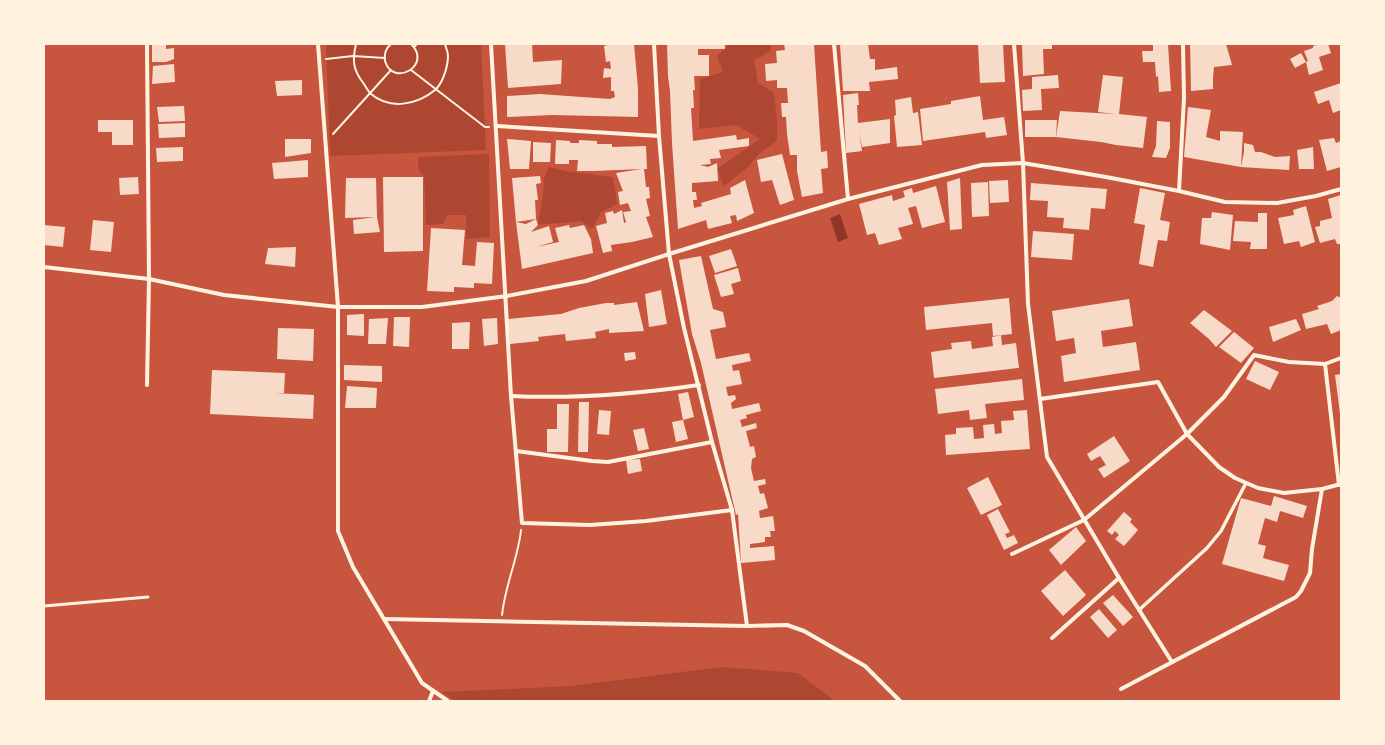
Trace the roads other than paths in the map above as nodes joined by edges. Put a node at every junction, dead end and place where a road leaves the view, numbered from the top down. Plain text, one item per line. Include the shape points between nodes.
1 (147, 44) edge
2 (318, 44) edge
3 (491, 44) edge
4 (654, 44) edge
5 (834, 44) edge
6 (1014, 44) edge
7 (1183, 44) edge
8 (497, 126) junction
9 (659, 136) junction
10 (1023, 163) junction
11 (1341, 189) edge
12 (1179, 191) junction
13 (848, 199) junction
14 (669, 254) junction
15 (44, 267) edge
16 (148, 279) junction
17 (506, 296) junction
18 (338, 307) junction
19 (1341, 358) edge
20 (1325, 364) junction
21 (147, 385) dead end
22 (699, 385) junction
23 (511, 396) junction
24 (1040, 399) junction
25 (1187, 434) junction
26 (712, 442) junction
27 (516, 452) junction
28 (1246, 483) junction
29 (1340, 485) edge
30 (1322, 489) junction
31 (732, 510) junction
32 (1084, 520) junction
33 (1012, 554) dead end
34 (1120, 578) junction
35 (148, 597) dead end
36 (44, 606) edge
37 (1139, 610) junction
38 (384, 619) junction
39 (747, 626) junction
40 (1052, 638) dead end
41 (1172, 662) junction
42 (1121, 689) dead end
43 (433, 691) junction
44 (429, 701) edge
45 (448, 701) edge
46 (900, 701) edge

1 - 16 street
2 - 18 street
3 - 8 street
4 - 9 street
5 - 13 street
6 - 10 street
7 - 12 street via 1184,98
8 - 9 street
8 - 17 street
9 - 14 street
10 - 12 street
10 - 13 street via 982,165
10 - 24 street via 1028,304
11 - 12 street via 1277,203 1225,202
13 - 14 street
14 - 17 street via 586,281
14 - 22 street
15 - 16 street
16 - 18 street via 224,296
16 - 21 street
17 - 18 street via 422,307
17 - 23 street
18 - 38 street via 338,531 353,567
19 - 20 street
20 - 25 street via 1289,362 1254,355 1224,397
20 - 29 street
22 - 23 street via 648,392
22 - 26 street
23 - 27 street
24 - 25 street via 1158,382
24 - 32 street via 1047,457
25 - 28 street via 1219,467
25 - 32 street
26 - 27 street via 608,462
26 - 31 street
27 - 31 street via 522,523 590,525
28 - 30 street via 1284,493
28 - 37 street via 1221,531 1207,548
29 - 30 street
30 - 41 street via 1310,573 1296,597
31 - 39 street
32 - 33 street
32 - 34 street
34 - 37 street
34 - 40 street
35 - 36 lane
37 - 41 street
38 - 39 street
38 - 43 street via 422,683
39 - 46 street via 787,625 804,630 865,666
41 - 42 street
43 - 44 street
43 - 45 street

